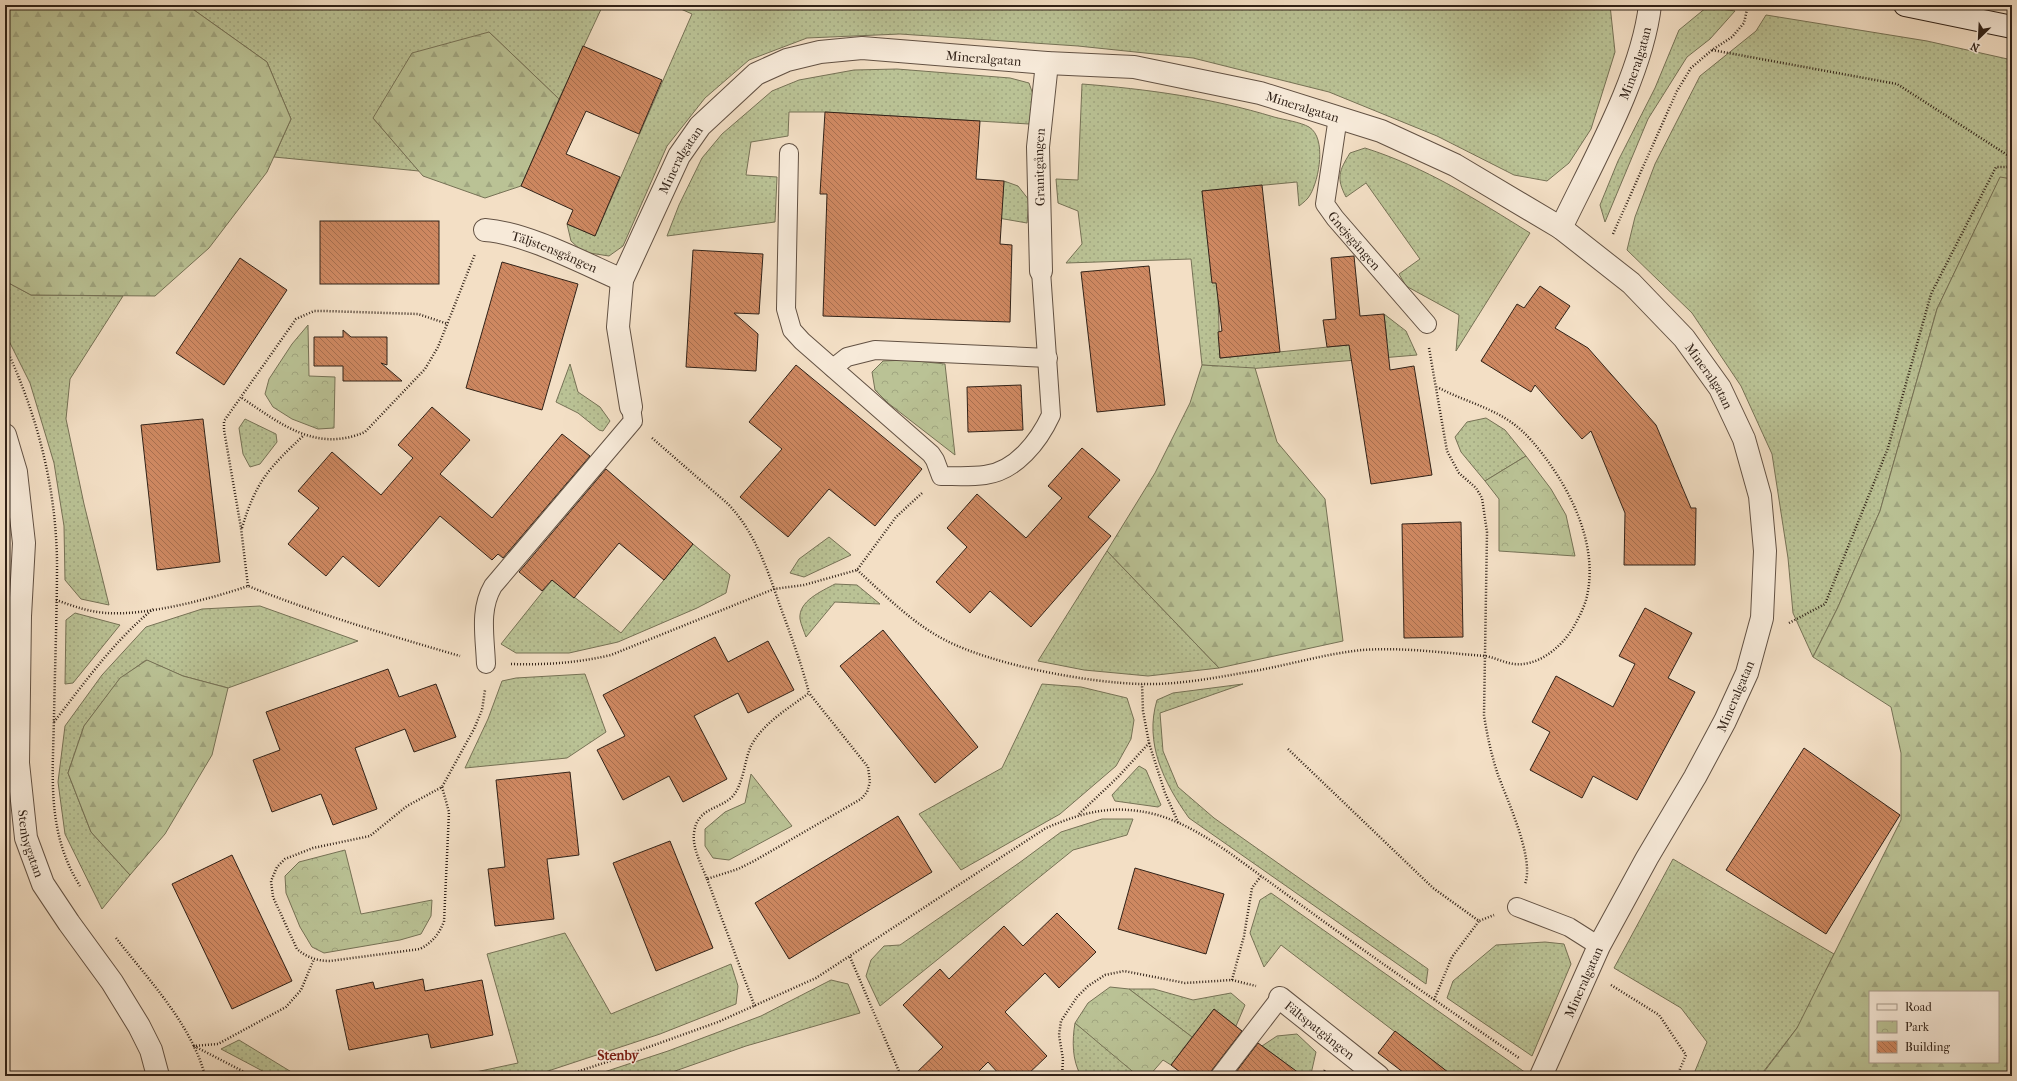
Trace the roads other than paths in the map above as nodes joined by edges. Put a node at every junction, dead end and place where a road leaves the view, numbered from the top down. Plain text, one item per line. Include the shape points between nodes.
1 (1650, 5) edge
2 (1905, 5) edge
3 (2012, 27) edge
4 (1047, 63) junction
5 (1338, 117) junction
6 (789, 153) dead end
7 (1561, 228) junction
8 (485, 230) road end
9 (1041, 271) joint
10 (622, 280) junction
11 (1427, 324) road end
12 (1048, 358) junction
13 (833, 368) junction
14 (632, 414) joint
15 (5, 435) edge
16 (486, 664) road end
17 (1517, 907) road end
18 (1599, 946) junction
19 (1280, 998) joint
20 (1542, 1075) edge
21 (158, 1076) edge
22 (1220, 1076) edge
23 (1378, 1076) edge

1 - 7 street, Mineralgatan via 1636,63 1616,113
2 - 3 street
4 - 5 street, Mineralgatan via 1134,67 1260,93
4 - 9 street, Granitgången via 1038,147
4 - 10 street, Mineralgatan via 862,48 820,52 787,60 756,74 700,126 679,156
5 - 7 street, Mineralgatan via 1381,131 1455,165
5 - 11 lane, Gnejsgången via 1325,204
6 - 13 lane via 786,309 792,330
7 - 18 street, Mineralgatan via 1631,283 1684,338 1720,388 1744,439 1760,496 1765,551 1762,618 1747,672 1696,777
8 - 10 street, Täljstensgången via 499,231 554,250
9 - 12 lane
10 - 14 street, Mineralgatan via 618,327
12 - 13 lane via 876,350 847,357
12 - 13 lane via 1051,414 1044,431 1037,441 1010,465 986,475 941,476 931,454
14 - 16 lane via 493,586 486,598 484,610
15 - 21 street, Stenbygatan via 16,472 24,543 18,762 26,838 43,884 112,982 139,1026 151,1050
17 - 18 lane via 1569,927
18 - 20 street, Mineralgatan
19 - 22 lane
19 - 23 street, Fältspatgången

